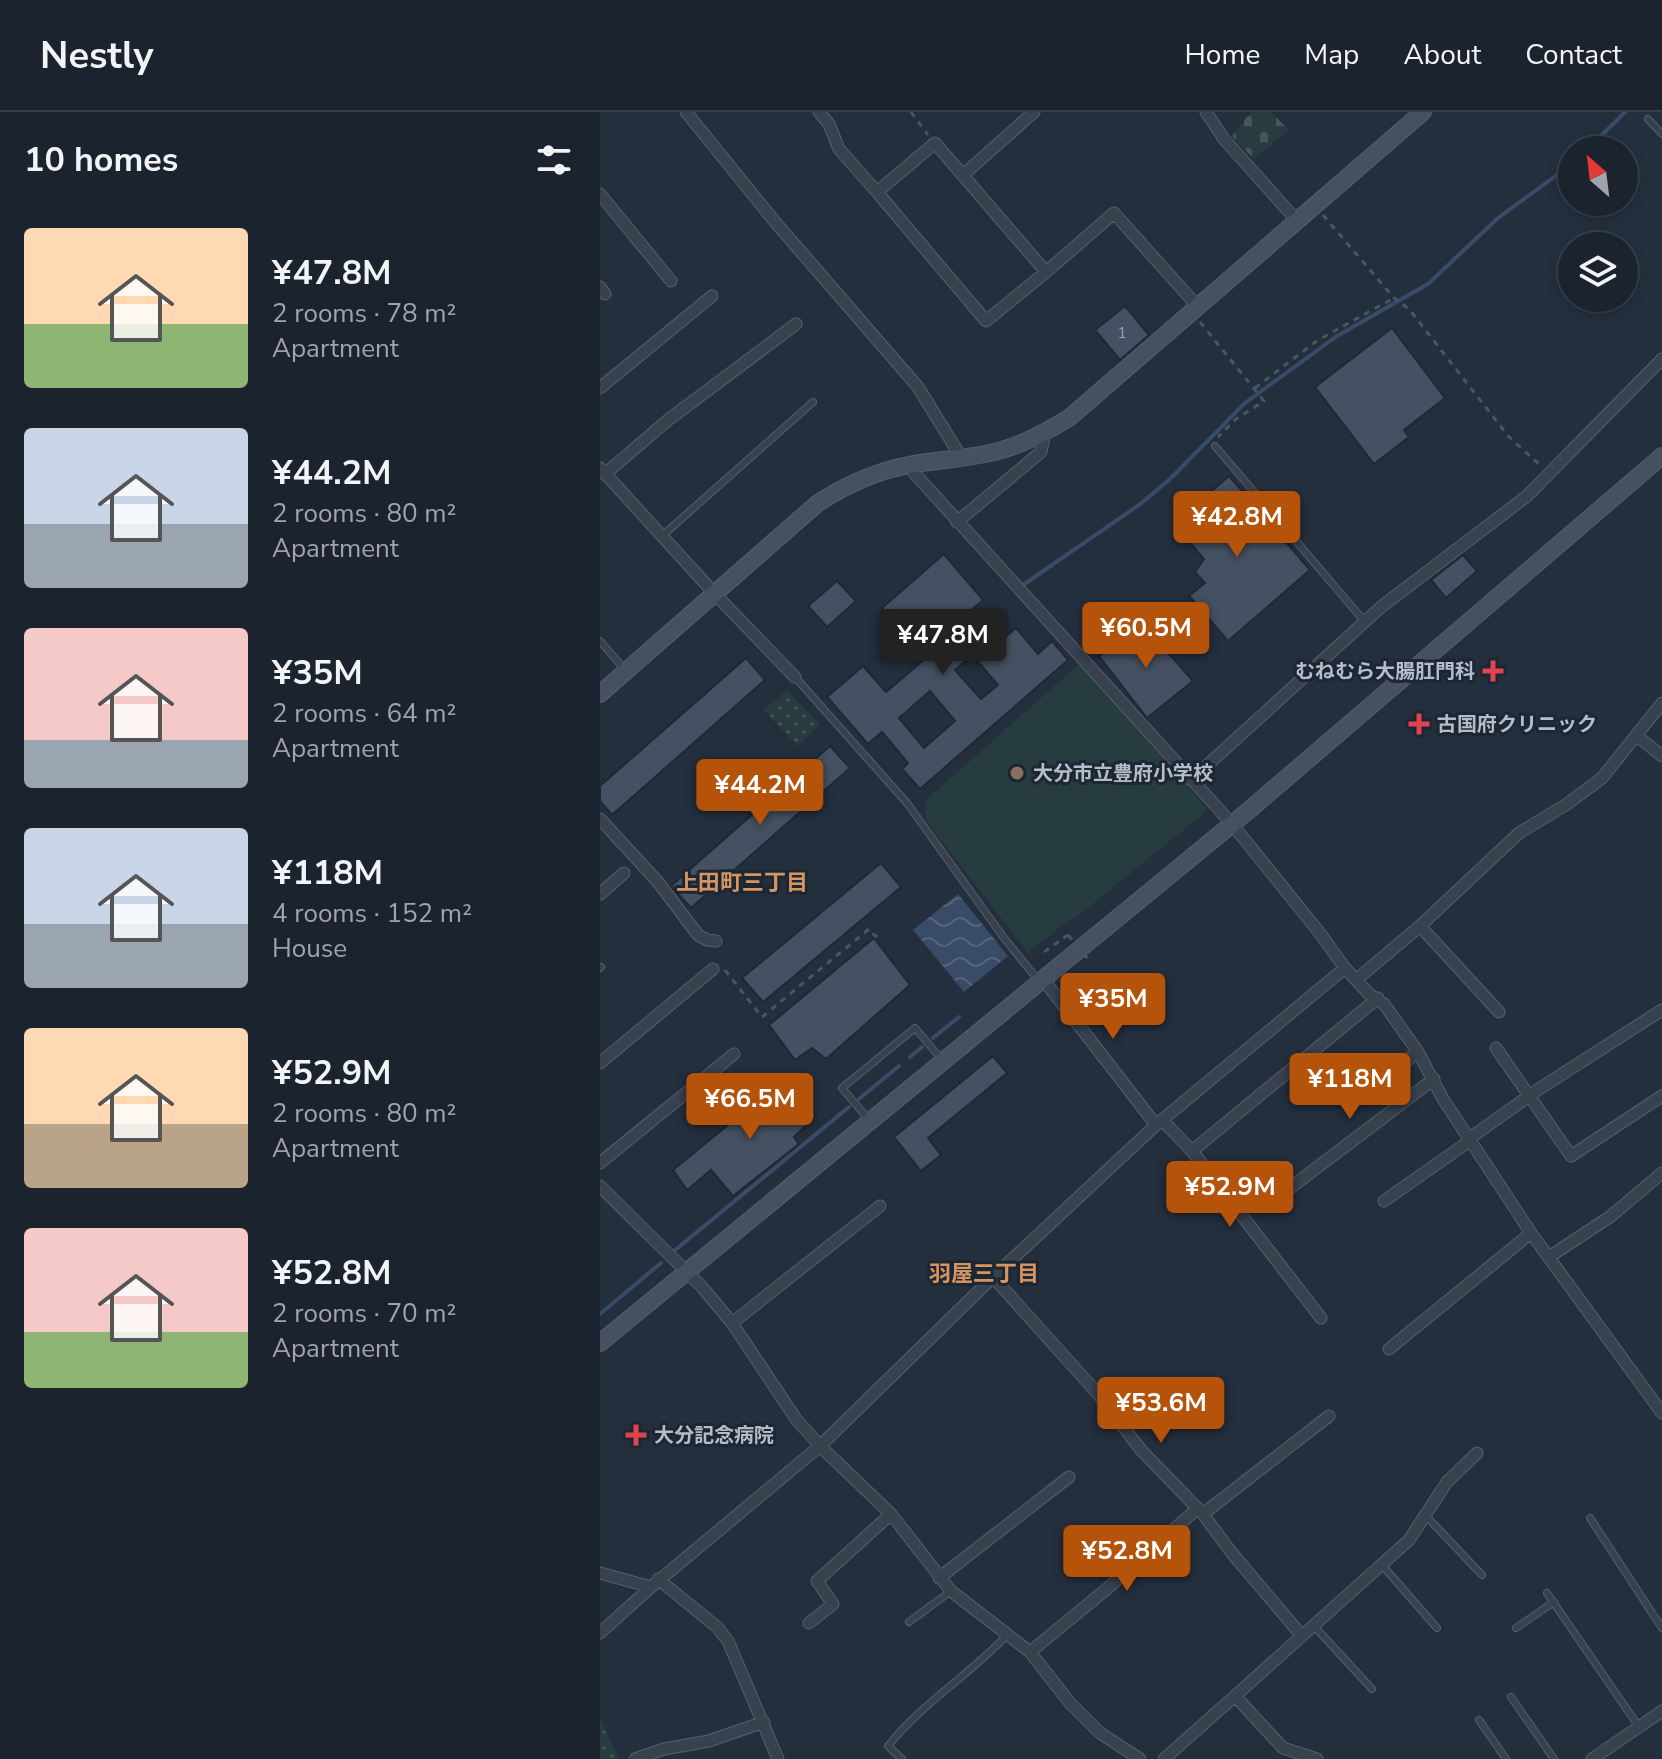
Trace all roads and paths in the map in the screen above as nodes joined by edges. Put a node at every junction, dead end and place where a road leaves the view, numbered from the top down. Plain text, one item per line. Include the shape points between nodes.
1 (686, 112) edge
2 (819, 112) edge
3 (911, 112) edge
4 (1034, 112) edge
5 (1206, 112) edge
6 (1423, 112) edge
7 (1648, 119) dead end
8 (1662, 134) edge
9 (935, 143) junction
10 (963, 175) junction
11 (877, 192) junction
12 (600, 194) edge
13 (1321, 212) dead end
14 (1298, 222) junction
15 (1046, 272) junction
16 (671, 281) dead end
17 (712, 296) dead end
18 (1395, 299) junction
19 (1198, 314) junction
20 (796, 324) dead end
21 (1662, 359) edge
22 (600, 388) edge
23 (1256, 389) junction
24 (813, 402) dead end
25 (1045, 433) junction
26 (1215, 446) joint
27 (1662, 456) edge
28 (961, 457) junction
29 (907, 465) junction
30 (603, 471) edge
31 (1549, 474) junction
32 (957, 522) junction
33 (662, 536) junction
34 (714, 593) junction
35 (1365, 622) junction
36 (600, 641) edge
37 (626, 671) junction
38 (795, 677) joint
39 (600, 694) edge
40 (1662, 703) edge
41 (1637, 736) junction
42 (1662, 756) edge
43 (1191, 780) junction
44 (600, 819) edge
45 (1232, 824) junction
46 (624, 873) dead end
47 (600, 894) edge
48 (1420, 926) junction
49 (883, 936) dead end
50 (716, 941) dead end
51 (1046, 952) dead end
52 (1088, 959) dead end
53 (716, 966) joint
54 (1345, 968) junction
55 (1042, 980) junction
56 (1356, 980) junction
57 (1378, 998) junction
58 (1662, 1010) edge
59 (1499, 1012) dead end
60 (1496, 1048) dead end
61 (1418, 1052) junction
62 (734, 1054) dead end
63 (943, 1061) junction
64 (600, 1063) edge
65 (1434, 1079) junction
66 (1662, 1096) edge
67 (1529, 1097) junction
68 (1354, 1100) dead end
69 (870, 1121) junction
70 (1159, 1122) junction
71 (1470, 1139) junction
72 (1192, 1151) junction
73 (600, 1163) edge
74 (1662, 1173) edge
75 (600, 1186) edge
76 (1286, 1191) dead end
77 (1384, 1201) dead end
78 (880, 1206) dead end
79 (1531, 1233) junction
80 (1549, 1257) junction
81 (686, 1272) junction
82 (993, 1277) junction
83 (1321, 1318) dead end
84 (732, 1323) junction
85 (600, 1343) edge
86 (1389, 1349) dead end
87 (1662, 1413) edge
88 (1329, 1416) dead end
89 (820, 1446) junction
90 (1477, 1453) dead end
91 (1069, 1477) dead end
92 (1201, 1511) junction
93 (891, 1514) junction
94 (1426, 1516) junction
95 (1590, 1518) dead end
96 (1382, 1565) junction
97 (600, 1573) edge
98 (1482, 1575) dead end
99 (939, 1578) junction
100 (655, 1583) junction
101 (951, 1591) junction
102 (1547, 1593) dead end
103 (1554, 1602) junction
104 (909, 1622) dead end
105 (809, 1623) dead end
106 (1314, 1626) junction
107 (1437, 1628) dead end
108 (1516, 1628) dead end
109 (1662, 1628) edge
110 (600, 1633) edge
111 (1008, 1634) junction
112 (1302, 1636) junction
113 (1030, 1652) junction
114 (1372, 1689) dead end
115 (1235, 1696) junction
116 (1511, 1697) dead end
117 (1662, 1711) edge
118 (1479, 1720) dead end
119 (764, 1722) junction
120 (1639, 1727) junction
121 (635, 1759) edge
122 (778, 1759) edge
123 (902, 1759) edge
124 (1140, 1759) edge
125 (1164, 1759) edge
126 (1317, 1759) edge
127 (1506, 1759) edge
128 (1554, 1759) edge
129 (1592, 1759) edge

1 - 28 street via 918,387
2 - 11 street via 839,149
3 - 9 path
4 - 10 street
5 - 14 street
6 - 14 street
7 - 8 lane
9 - 10 street
9 - 11 street
10 - 15 street
11 - 15 street via 986,321
12 - 16 street
13 - 18 path
14 - 19 street
15 - 19 street via 1114,213
17 - 22 street
18 - 23 path via 1318,340
18 - 31 path via 1509,437
19 - 23 path
19 - 25 street
20 - 30 street
21 - 31 street
23 - 26 path via 1264,401 1236,419
24 - 33 lane
25 - 28 street via 997,452
25 - 32 street via 1041,452
26 - 35 lane
27 - 45 street
28 - 29 street
29 - 32 street
29 - 34 street via 858,481 818,503
30 - 33 street
31 - 35 street
32 - 43 street
33 - 34 street
34 - 37 street
34 - 38 street
35 - 43 street
36 - 37 lane
37 - 39 street
38 - 55 lane via 907,803 1004,938
40 - 41 street
41 - 42 street
41 - 48 street via 1596,784 1519,833
43 - 45 street
44 - 50 street via 698,935
45 - 54 street
45 - 55 street
46 - 47 street
48 - 56 street
48 - 59 street
49 - 53 path via 869,929 762,1017
51 - 52 path, bridge via 1068,935
53 - 64 street
54 - 56 street
54 - 70 street
55 - 63 street
55 - 70 street
56 - 57 street
57 - 61 street
57 - 72 street
58 - 67 street
60 - 67 street
61 - 65 street
61 - 68 street
62 - 73 street
63 - 69 street
63 - 69 lane via 915,1028 842,1088
65 - 71 street
65 - 76 street
66 - 67 street via 1571,1156
67 - 71 street
69 - 81 street
70 - 72 street
70 - 82 street
71 - 77 street
71 - 79 street
72 - 83 street
74 - 80 street via 1611,1216
75 - 81 street
78 - 84 street
79 - 80 street
79 - 86 street
80 - 87 street
81 - 84 street
81 - 85 street
82 - 89 street
82 - 92 street via 1141,1450
84 - 89 street
88 - 92 street
89 - 93 street
89 - 100 street
90 - 94 street via 1447,1482
91 - 99 street
92 - 112 street
92 - 113 street
93 - 99 street
93 - 105 street via 817,1581 833,1604
94 - 96 street
94 - 98 lane
95 - 109 lane
96 - 106 street
96 - 107 lane
97 - 100 street
99 - 101 street
100 - 110 street
100 - 119 street via 717,1627 728,1641
101 - 104 lane
101 - 111 street
102 - 103 lane
103 - 108 lane
103 - 120 lane
106 - 112 street
106 - 114 lane
111 - 113 street
111 - 123 lane via 907,1723 888,1746
112 - 115 street
113 - 124 street via 1085,1720
115 - 125 street
115 - 126 street via 1283,1748
116 - 128 lane
117 - 120 street
118 - 127 lane
119 - 121 street
119 - 122 street
120 - 129 street

